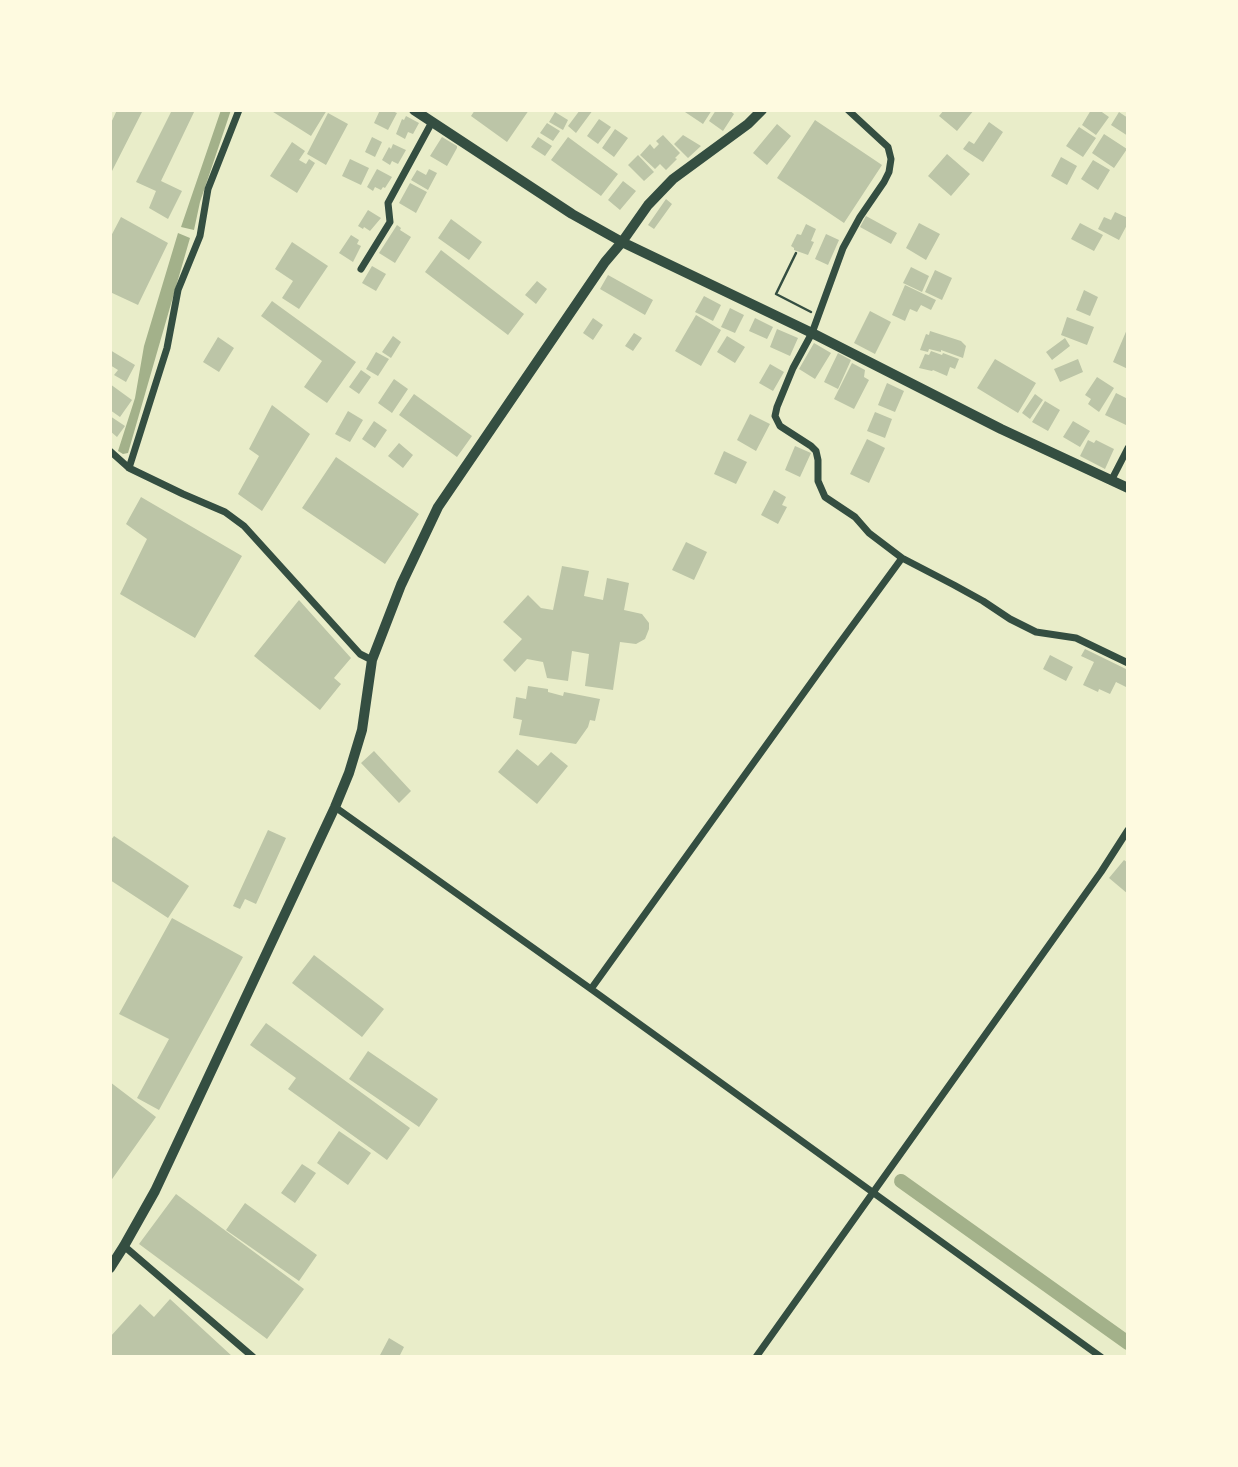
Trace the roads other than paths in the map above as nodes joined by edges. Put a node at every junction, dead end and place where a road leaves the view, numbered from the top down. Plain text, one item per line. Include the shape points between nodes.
1 (239, 110) edge
2 (414, 110) edge
3 (762, 110) edge
4 (849, 110) edge
5 (432, 122) junction
6 (622, 242) junction
7 (361, 269) dead end
8 (812, 333) junction
9 (1128, 448) edge
10 (110, 452) edge
11 (129, 468) junction
12 (1111, 481) junction
13 (1128, 488) edge
14 (902, 558) junction
15 (372, 660) junction
16 (1128, 663) edge
17 (335, 807) junction
18 (1128, 830) edge
19 (591, 989) junction
20 (874, 1193) junction
21 (124, 1246) junction
22 (110, 1268) edge
23 (253, 1357) edge
24 (756, 1357) edge
25 (1101, 1357) edge

1 - 11 street via 208,189 200,236 178,289 167,348
2 - 5 main road
3 - 6 main road via 673,179
4 - 8 street via 888,147 889,172 843,248
5 - 6 main road
5 - 7 street via 388,202 390,222
6 - 8 main road
6 - 15 main road via 438,507
8 - 12 main road
8 - 14 street via 775,416 780,426 816,451 818,481 825,496
9 - 12 street
10 - 11 street
11 - 15 street via 225,512 244,526 360,654
12 - 13 main road
14 - 16 street via 1036,632 1076,638
14 - 19 street
15 - 17 main road via 360,739
17 - 19 street
17 - 21 main road via 155,1191
18 - 20 street
19 - 20 street
20 - 24 street
20 - 25 street
21 - 22 main road
21 - 23 street

